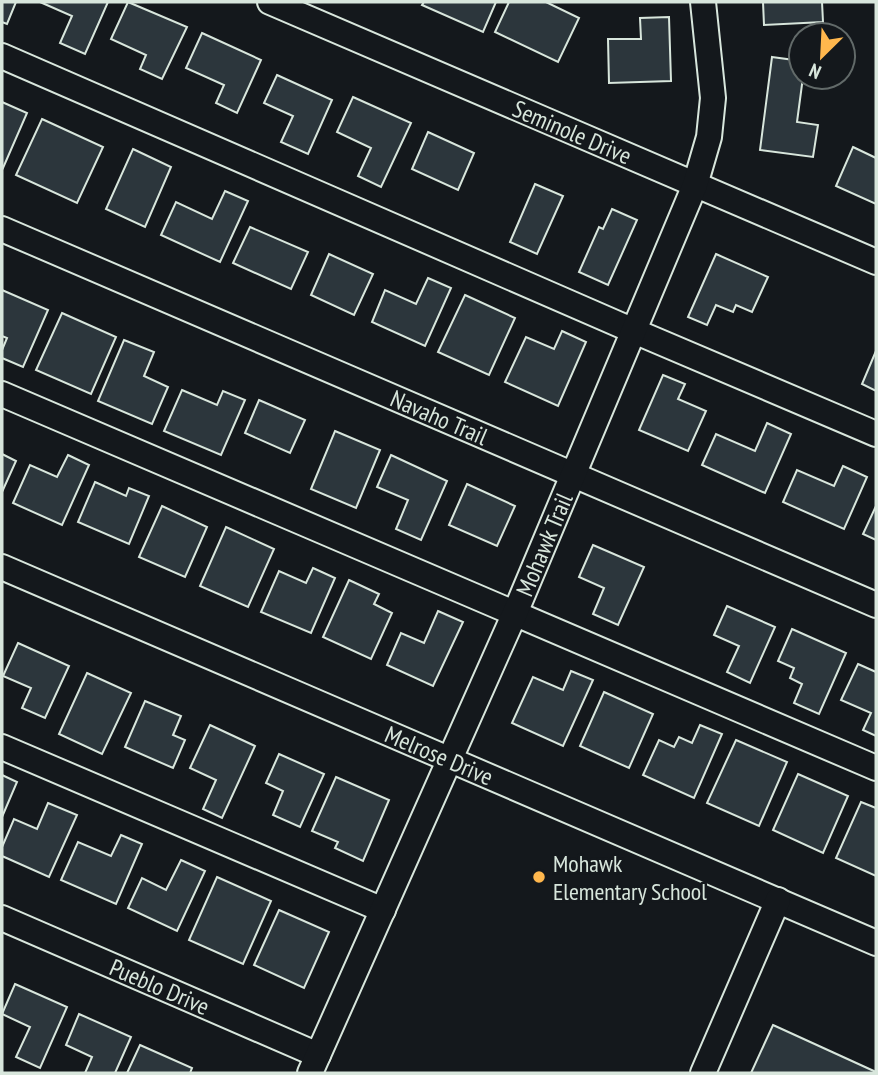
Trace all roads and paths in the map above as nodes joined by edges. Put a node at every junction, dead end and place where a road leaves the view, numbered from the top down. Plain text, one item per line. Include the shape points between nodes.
1 (270, 2) edge
2 (703, 2) edge
3 (2, 56) edge
4 (695, 185) junction
5 (2, 229) edge
6 (876, 262) edge
7 (634, 331) junction
8 (2, 394) edge
9 (876, 434) edge
10 (574, 474) junction
11 (2, 567) edge
12 (876, 605) edge
13 (515, 613) junction
14 (2, 747) edge
15 (449, 761) junction
16 (876, 768) edge
17 (778, 900) junction
18 (383, 910) junction
19 (2, 918) edge
20 (876, 943) edge
21 (314, 1064) edge
22 (703, 1073) edge

1 - 4 street, Seminole Drive
2 - 4 street, Mohawk Trail via 713,98 709,137
3 - 7 street
4 - 6 street, Seminole Drive
4 - 7 street, Mohawk Trail
5 - 10 street, Navaho Trail
7 - 9 street
7 - 10 street, Mohawk Trail
8 - 13 street
10 - 12 street, Navaho Trail
10 - 13 street, Mohawk Trail
11 - 15 street, Melrose Drive
13 - 15 street, Mohawk Trail
13 - 16 street
14 - 18 street
15 - 17 street, Melrose Drive
15 - 18 street, Mohawk Trail
17 - 20 street, Melrose Drive
17 - 22 street
18 - 21 street, Mohawk Trail
19 - 21 street, Pueblo Drive

